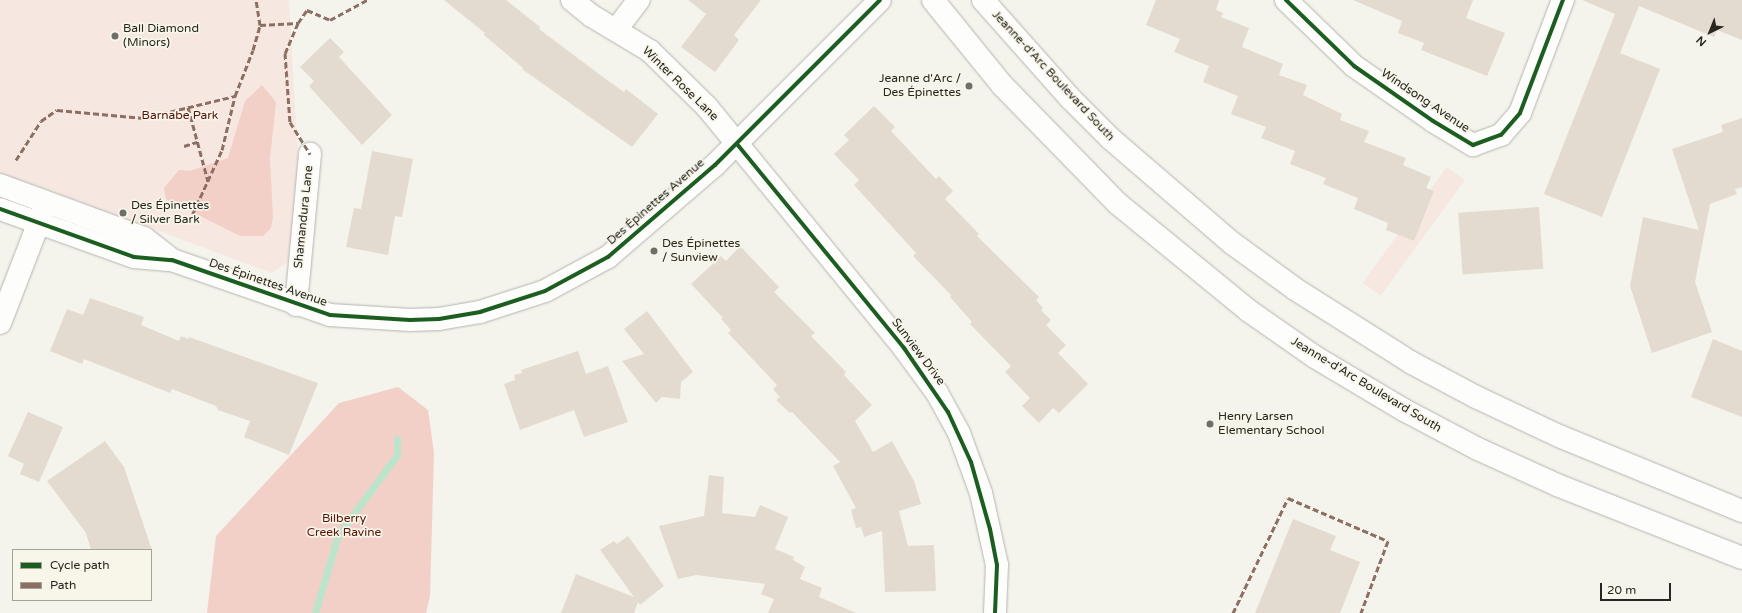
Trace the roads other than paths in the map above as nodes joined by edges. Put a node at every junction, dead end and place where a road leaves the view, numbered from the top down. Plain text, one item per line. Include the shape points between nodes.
1 (572, 0) edge
2 (640, 0) edge
3 (880, 0) edge
4 (933, 0) edge
5 (983, 0) edge
6 (1286, 0) edge
7 (1564, 0) edge
8 (616, 30) junction
9 (737, 144) junction
10 (310, 154) dead end
11 (0, 185) edge
12 (47, 201) junction
13 (0, 209) edge
14 (39, 224) junction
15 (172, 260) junction
16 (296, 305) junction
17 (0, 323) edge
18 (1742, 511) edge
19 (1742, 558) edge
20 (995, 613) edge

1 - 8 street, Winter Rose Lane
2 - 8 street
3 - 9 street, Des Épinettes Avenue
4 - 19 street, Jeanne-d'Arc Boulevard South via 1002,86 1117,203 1243,306 1315,357 1478,450 1557,485
5 - 18 street, Jeanne-d'Arc Boulevard South via 1070,98 1111,138 1214,228 1295,289 1412,363 1476,397 1559,436
6 - 7 street, Windsong Avenue via 1354,66 1433,121 1473,145 1501,135 1520,114
8 - 9 street, Winter Rose Lane via 650,51 707,107
9 - 16 street, Des Épinettes Avenue via 644,229 614,252 576,276 545,291 480,312 439,320 382,320 330,314
9 - 20 street, Sunview Drive via 904,348 948,412 971,462 990,529 998,565
10 - 16 street, Shamandura Lane
11 - 12 street, Des Épinettes Avenue
12 - 14 street
12 - 15 street, Des Épinettes Avenue via 144,238
13 - 14 street, Des Épinettes Avenue
14 - 15 street, Des Épinettes Avenue via 134,257
14 - 17 street
15 - 16 street, Des Épinettes Avenue

